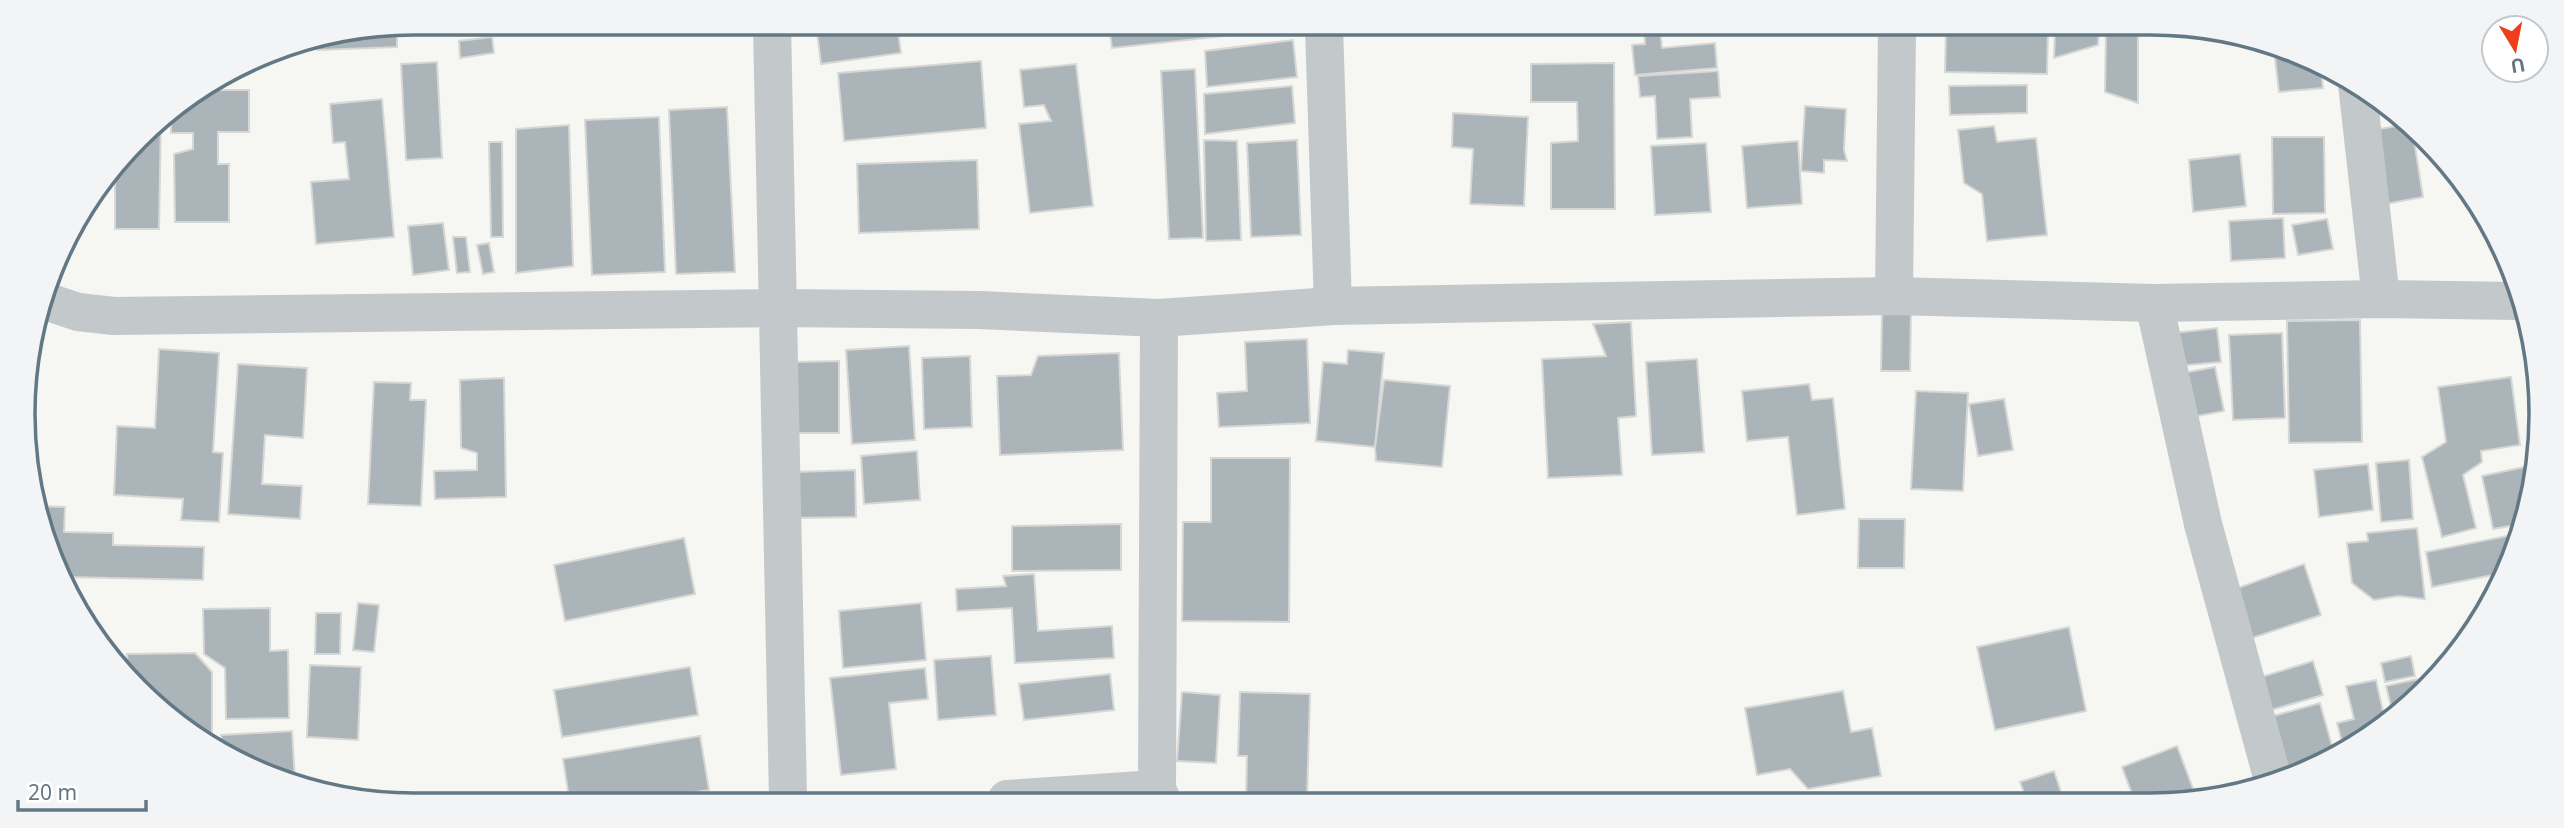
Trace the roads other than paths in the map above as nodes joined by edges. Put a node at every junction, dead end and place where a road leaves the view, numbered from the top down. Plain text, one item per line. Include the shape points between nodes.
1 (772, 35) edge
2 (1324, 35) edge
3 (1897, 35) edge
4 (2359, 97) edge
5 (1894, 296) junction
6 (2381, 299) junction
7 (2511, 300) edge
8 (52, 303) edge
9 (2154, 303) junction
10 (1333, 306) junction
11 (778, 308) junction
12 (1159, 318) junction
13 (2271, 773) edge
14 (788, 793) edge
15 (1159, 793) edge

1 - 11 street
2 - 10 street
3 - 5 street
4 - 6 street
5 - 9 street
5 - 10 street
6 - 7 street
6 - 9 street
8 - 11 street via 114,316
9 - 13 street via 2203,524
10 - 12 street
11 - 12 street
11 - 14 street
12 - 15 street

